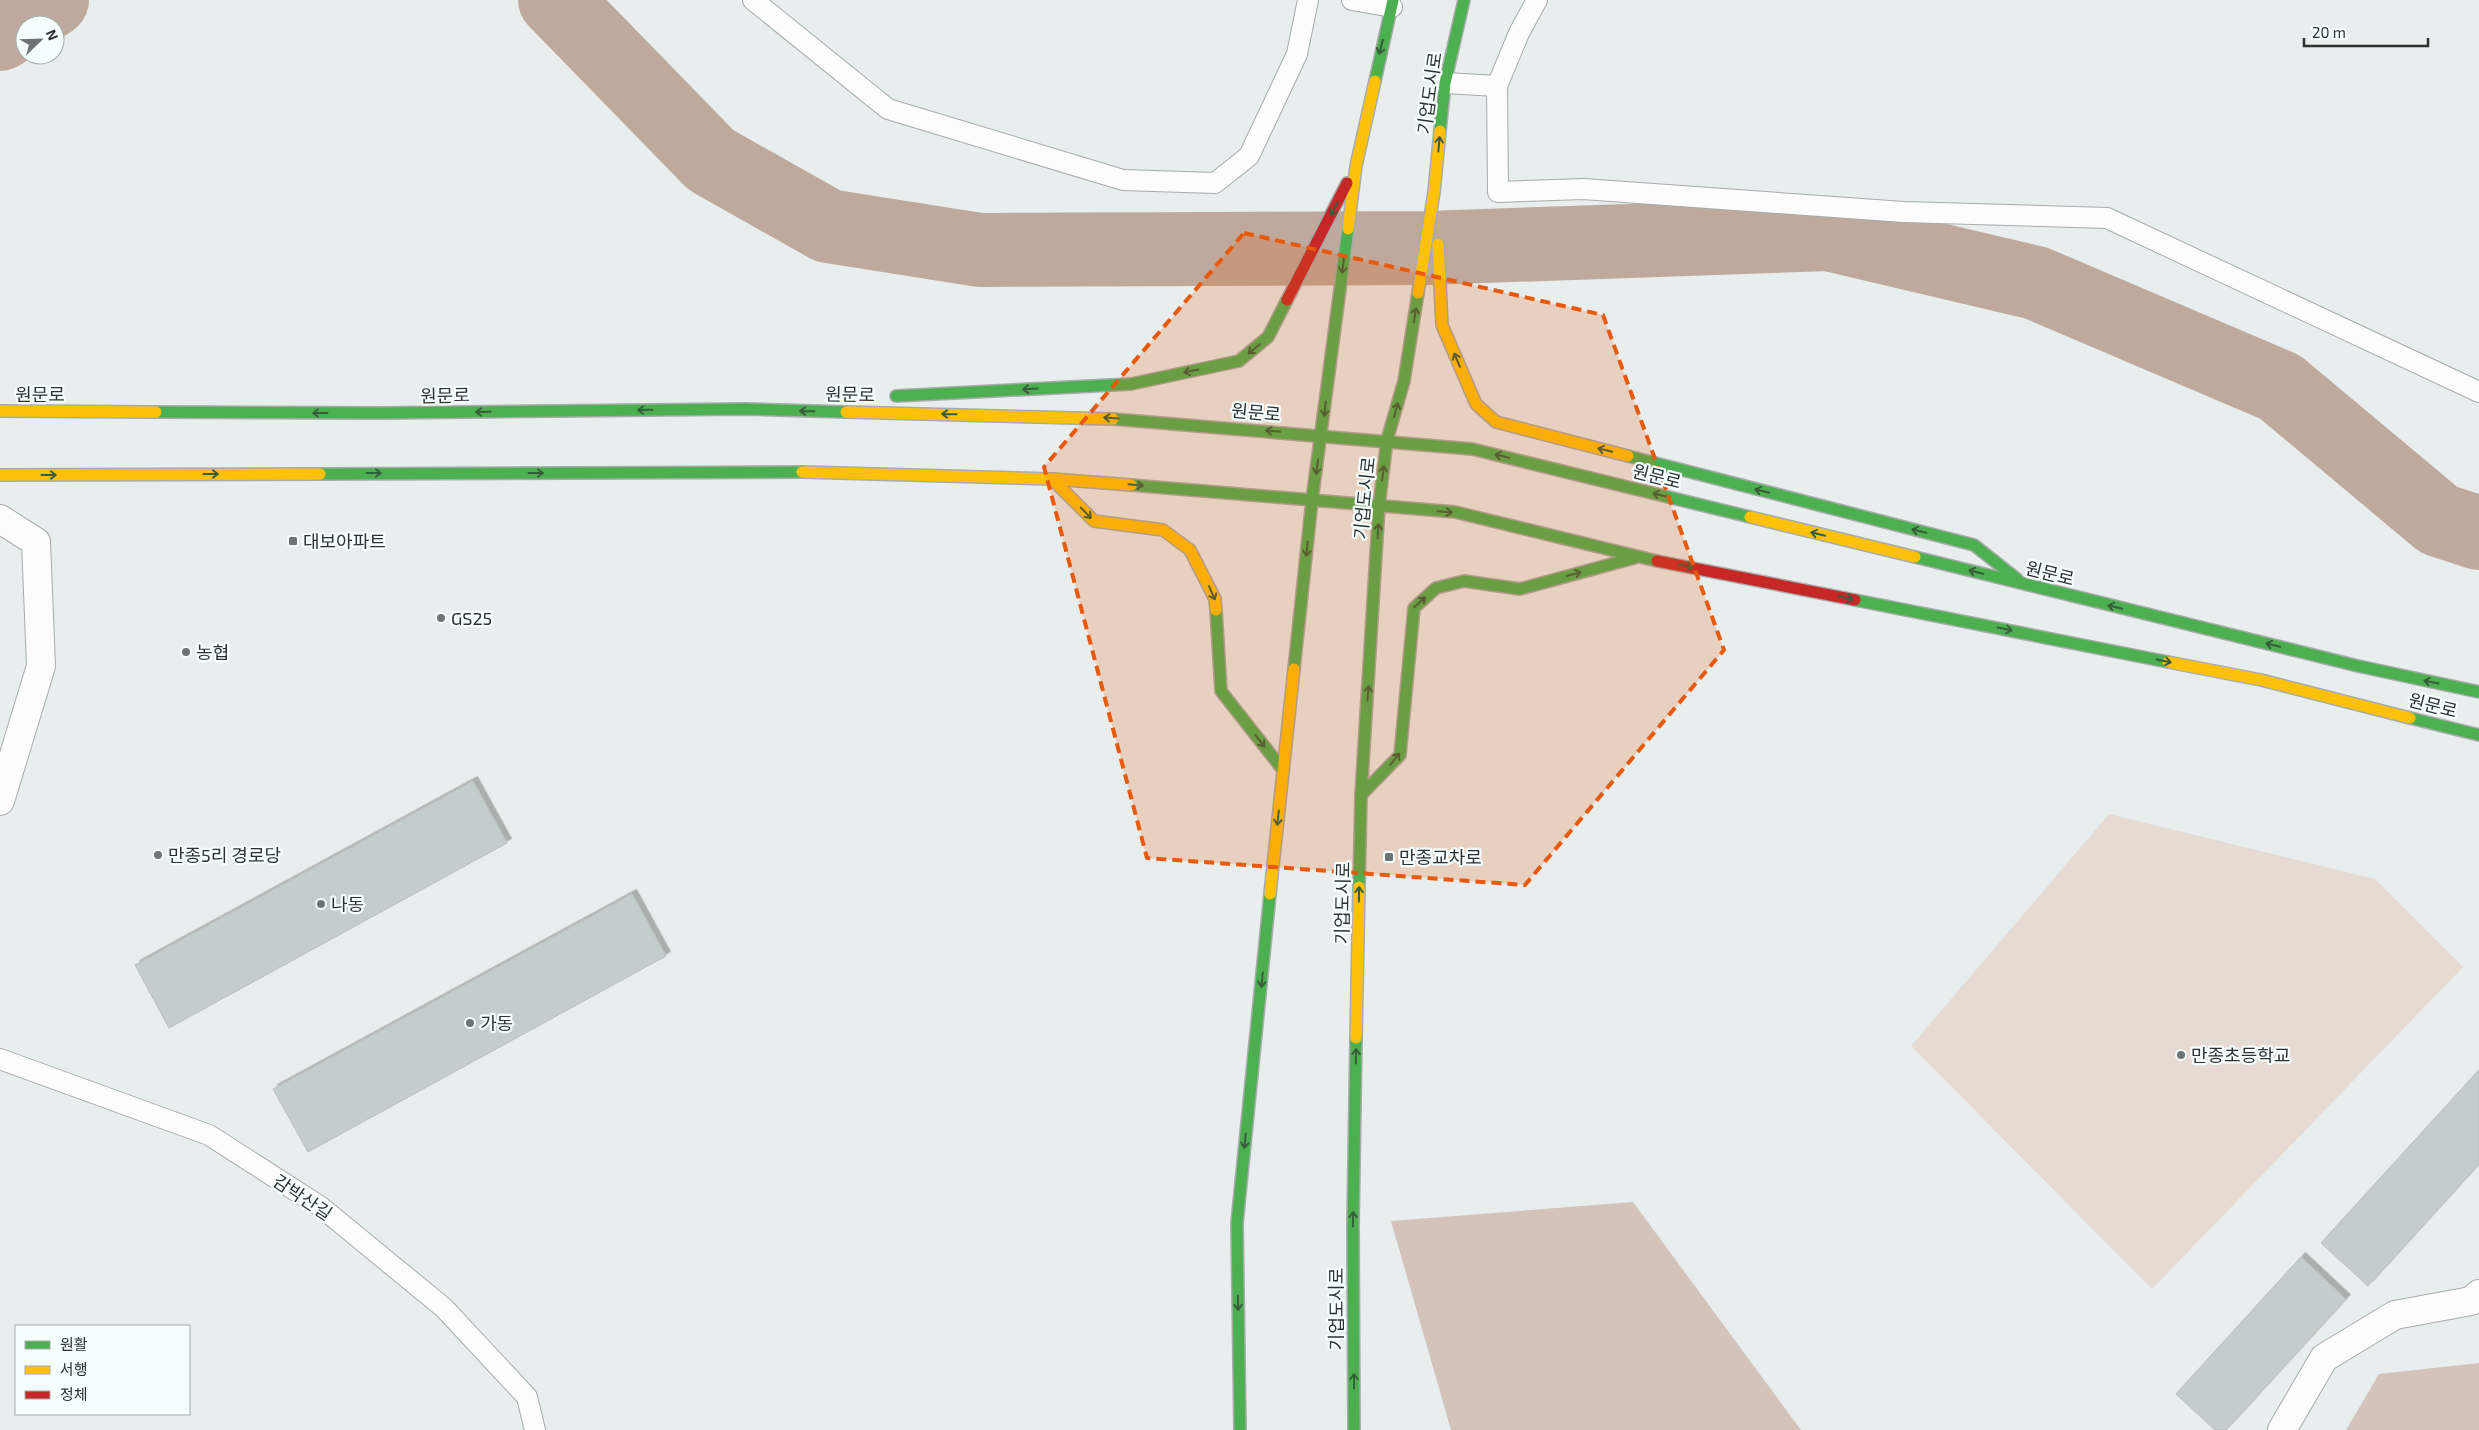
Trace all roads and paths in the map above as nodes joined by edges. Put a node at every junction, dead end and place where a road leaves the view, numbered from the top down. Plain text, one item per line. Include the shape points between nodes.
1 (753, 0) edge
2 (1308, 0) edge
3 (1352, 0) edge
4 (1464, 0) edge
5 (1537, 0) edge
6 (1393, 4) edge
7 (1445, 83) junction
8 (1497, 86) junction
9 (1356, 166) junction
10 (1434, 192) junction
11 (2479, 392) edge
12 (0, 411) edge
13 (856, 412) junction
14 (1322, 435) junction
15 (1387, 440) junction
16 (0, 475) edge
17 (1052, 478) junction
18 (1312, 500) junction
19 (1379, 506) junction
20 (0, 519) edge
21 (1638, 557) junction
22 (2023, 584) junction
23 (2479, 692) edge
24 (2479, 735) edge
25 (1283, 770) junction
26 (1361, 794) junction
27 (0, 801) edge
28 (0, 1059) edge
29 (2479, 1294) edge
30 (535, 1430) edge
31 (1240, 1430) edge
32 (1354, 1430) edge
33 (2282, 1430) edge

1 - 2 lane via 888,109 1123,180 1215,183 1249,156 1297,54
3 - 6 lane
4 - 7 main road, 기업도시로
5 - 8 lane
6 -> 9 main road
7 - 8 lane
10 -> 7 main road, 기업도시로
8 - 11 lane via 1498,192 1583,188 1904,212 2107,218
9 -> 13 main road via 1268,337 1239,361 1130,384 882,399
9 -> 14 main road
15 -> 10 main road, 기업도시로 via 1404,381
22 -> 10 main road via 1974,545 1496,422 1476,404 1442,325
13 -> 12 main road, 원문로 via 745,409 382,413
14 -> 13 main road, 원문로 via 1106,418
14 - 15 main road, 원문로
14 -> 18 main road
19 -> 15 main road, 기업도시로
22 -> 15 main road, 원문로 via 1472,449
16 -> 17 main road, 원문로 via 794,472
17 -> 18 main road, 원문로
17 -> 25 main road via 1094,521 1163,530 1190,550 1215,599 1220,691
18 - 19 main road, 원문로
18 -> 25 main road
19 -> 21 main road, 원문로 via 1455,512
26 -> 19 main road, 기업도시로
20 - 27 street via 36,542 41,666
21 -> 24 main road, 원문로 via 2261,680
26 -> 21 main road via 1400,755 1414,608 1436,588 1464,581 1520,589
23 -> 22 main road, 원문로 via 2358,666
25 -> 31 main road via 1237,1223
32 -> 26 main road, 기업도시로 via 1353,1225
28 - 30 lane, 감박산길 via 209,1135 321,1208 444,1308 527,1397
29 - 33 street via 2471,1301 2394,1315 2324,1358

